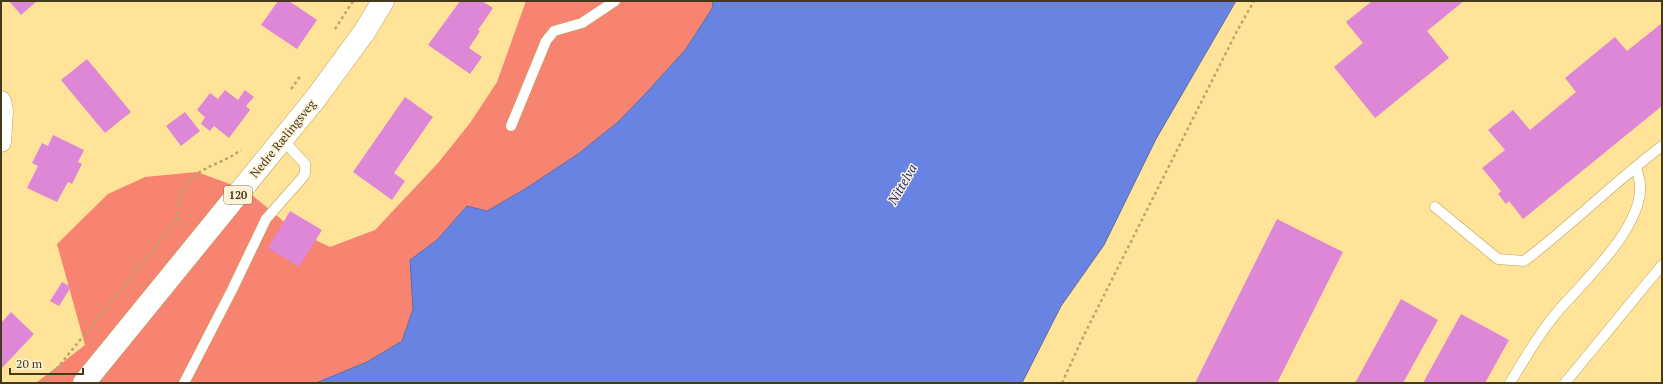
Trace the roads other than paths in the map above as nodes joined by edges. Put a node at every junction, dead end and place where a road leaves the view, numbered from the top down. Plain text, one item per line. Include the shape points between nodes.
1 (383, 1) edge
2 (615, 1) edge
3 (1, 101) edge
4 (511, 126) dead end
5 (283, 140) junction
6 (1, 142) edge
7 (1662, 146) edge
8 (1636, 167) junction
9 (1434, 206) dead end
10 (1662, 265) edge
11 (84, 383) edge
12 (184, 383) edge
13 (1510, 383) edge
14 (1565, 383) edge

1 - 5 main road, Nedre Rælingsveg / 120 via 342,64
2 - 4 lane via 582,23 554,31 546,41
3 - 6 street
5 - 11 main road, Nedre Rælingsveg / 120
5 - 12 lane via 305,164 303,178 266,219
7 - 8 lane
8 - 9 lane via 1524,261 1498,259
8 - 13 lane via 1640,185 1638,205 1625,231 1614,249 1558,311
10 - 14 lane

